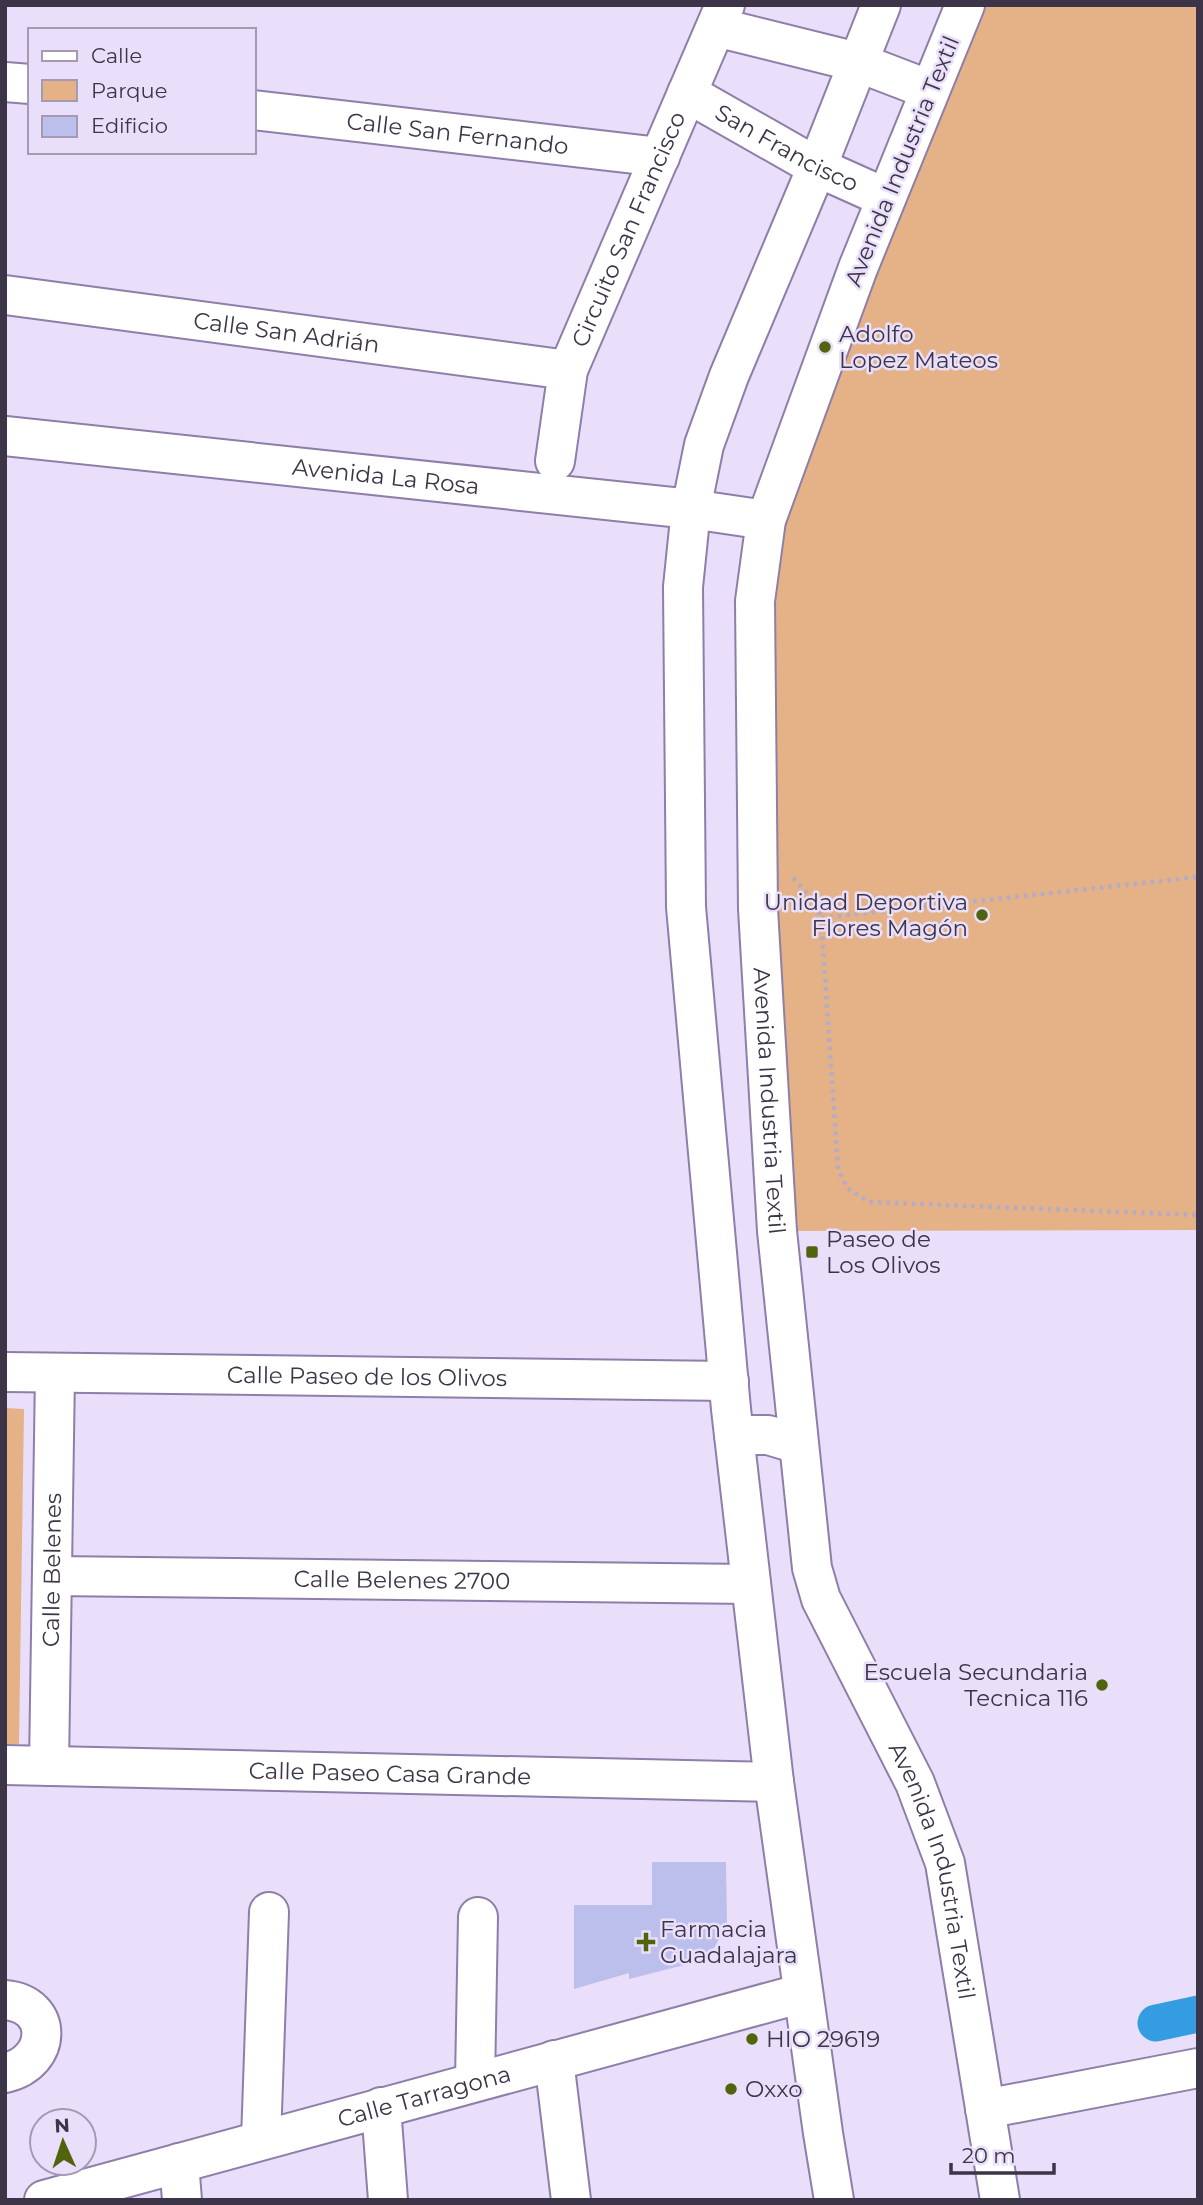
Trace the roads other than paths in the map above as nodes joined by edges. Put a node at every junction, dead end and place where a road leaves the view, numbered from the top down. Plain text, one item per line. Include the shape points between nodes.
1 (881, 5) edge
2 (965, 5) edge
3 (720, 16) edge
4 (857, 62) junction
5 (5, 82) edge
6 (28, 84) edge
7 (930, 90) junction
8 (687, 93) junction
9 (256, 110) edge
10 (660, 157) junction
11 (817, 167) junction
12 (886, 198) junction
13 (5, 295) edge
14 (568, 370) junction
15 (5, 436) edge
16 (555, 461) dead end
17 (691, 509) junction
18 (766, 520) junction
19 (5, 1372) edge
20 (55, 1373) junction
21 (729, 1381) junction
22 (733, 1434) junction
23 (798, 1444) junction
24 (52, 1576) junction
25 (751, 1584) junction
26 (5, 1765) edge
27 (49, 1766) junction
28 (774, 1782) junction
29 (269, 1912) dead end
30 (478, 1917) dead end
31 (803, 1993) junction
32 (5, 2000) edge
33 (554, 2060) junction
34 (1198, 2068) edge
35 (5, 2073) edge
36 (475, 2081) junction
37 (381, 2107) junction
38 (985, 2109) junction
39 (261, 2140) junction
40 (181, 2181) edge
41 (44, 2200) edge
42 (388, 2200) edge
43 (571, 2200) edge
44 (834, 2200) edge
45 (1000, 2200) edge

1 - 4 street
2 - 7 street, Avenida Industria Textil
3 - 4 street
3 - 8 street, Circuito San Francisco
4 - 7 street
4 - 11 street
5 - 6 street
7 - 12 street, Avenida Industria Textil
8 - 10 street, Circuito San Francisco
8 - 11 street, San Francisco
9 - 10 street, Calle San Fernando
10 - 14 street, Circuito San Francisco
11 - 12 street, San Francisco
11 - 17 street via 729,376 704,446
12 - 18 street, Avenida Industria Textil
13 - 14 street, Calle San Adrián
14 - 16 street, Circuito San Francisco
15 - 17 street, Avenida La Rosa
17 - 18 street, Avenida La Rosa
17 - 21 street via 683,587 686,907
18 - 23 street, Avenida Industria Textil via 755,601 758,872 777,1231
19 - 20 street, Calle Paseo de los Olivos
20 - 21 street, Calle Paseo de los Olivos
20 - 24 street, Calle Belenes
21 - 22 street
22 - 23 street via 768,1435
22 - 25 street
23 - 38 street, Avenida Industria Textil via 812,1568 821,1599 915,1783 945,1863
24 - 25 street, Calle Belenes 2700
24 - 27 street, Calle Belenes
25 - 28 street
26 - 27 street, Calle Paseo Casa Grande
27 - 28 street, Calle Paseo Casa Grande
28 - 31 street
29 - 39 street
30 - 36 street
31 - 33 street, Calle Tarragona
31 - 44 street
32 - 35 street via 32,2011 41,2043 28,2064
33 - 36 street, Calle Tarragona
33 - 43 street
34 - 38 street
36 - 37 street, Calle Tarragona
37 - 39 street, Calle Tarragona
37 - 42 street
38 - 45 street, Avenida Industria Textil
39 - 40 street, Calle Tarragona
40 - 41 street, Calle Tarragona

